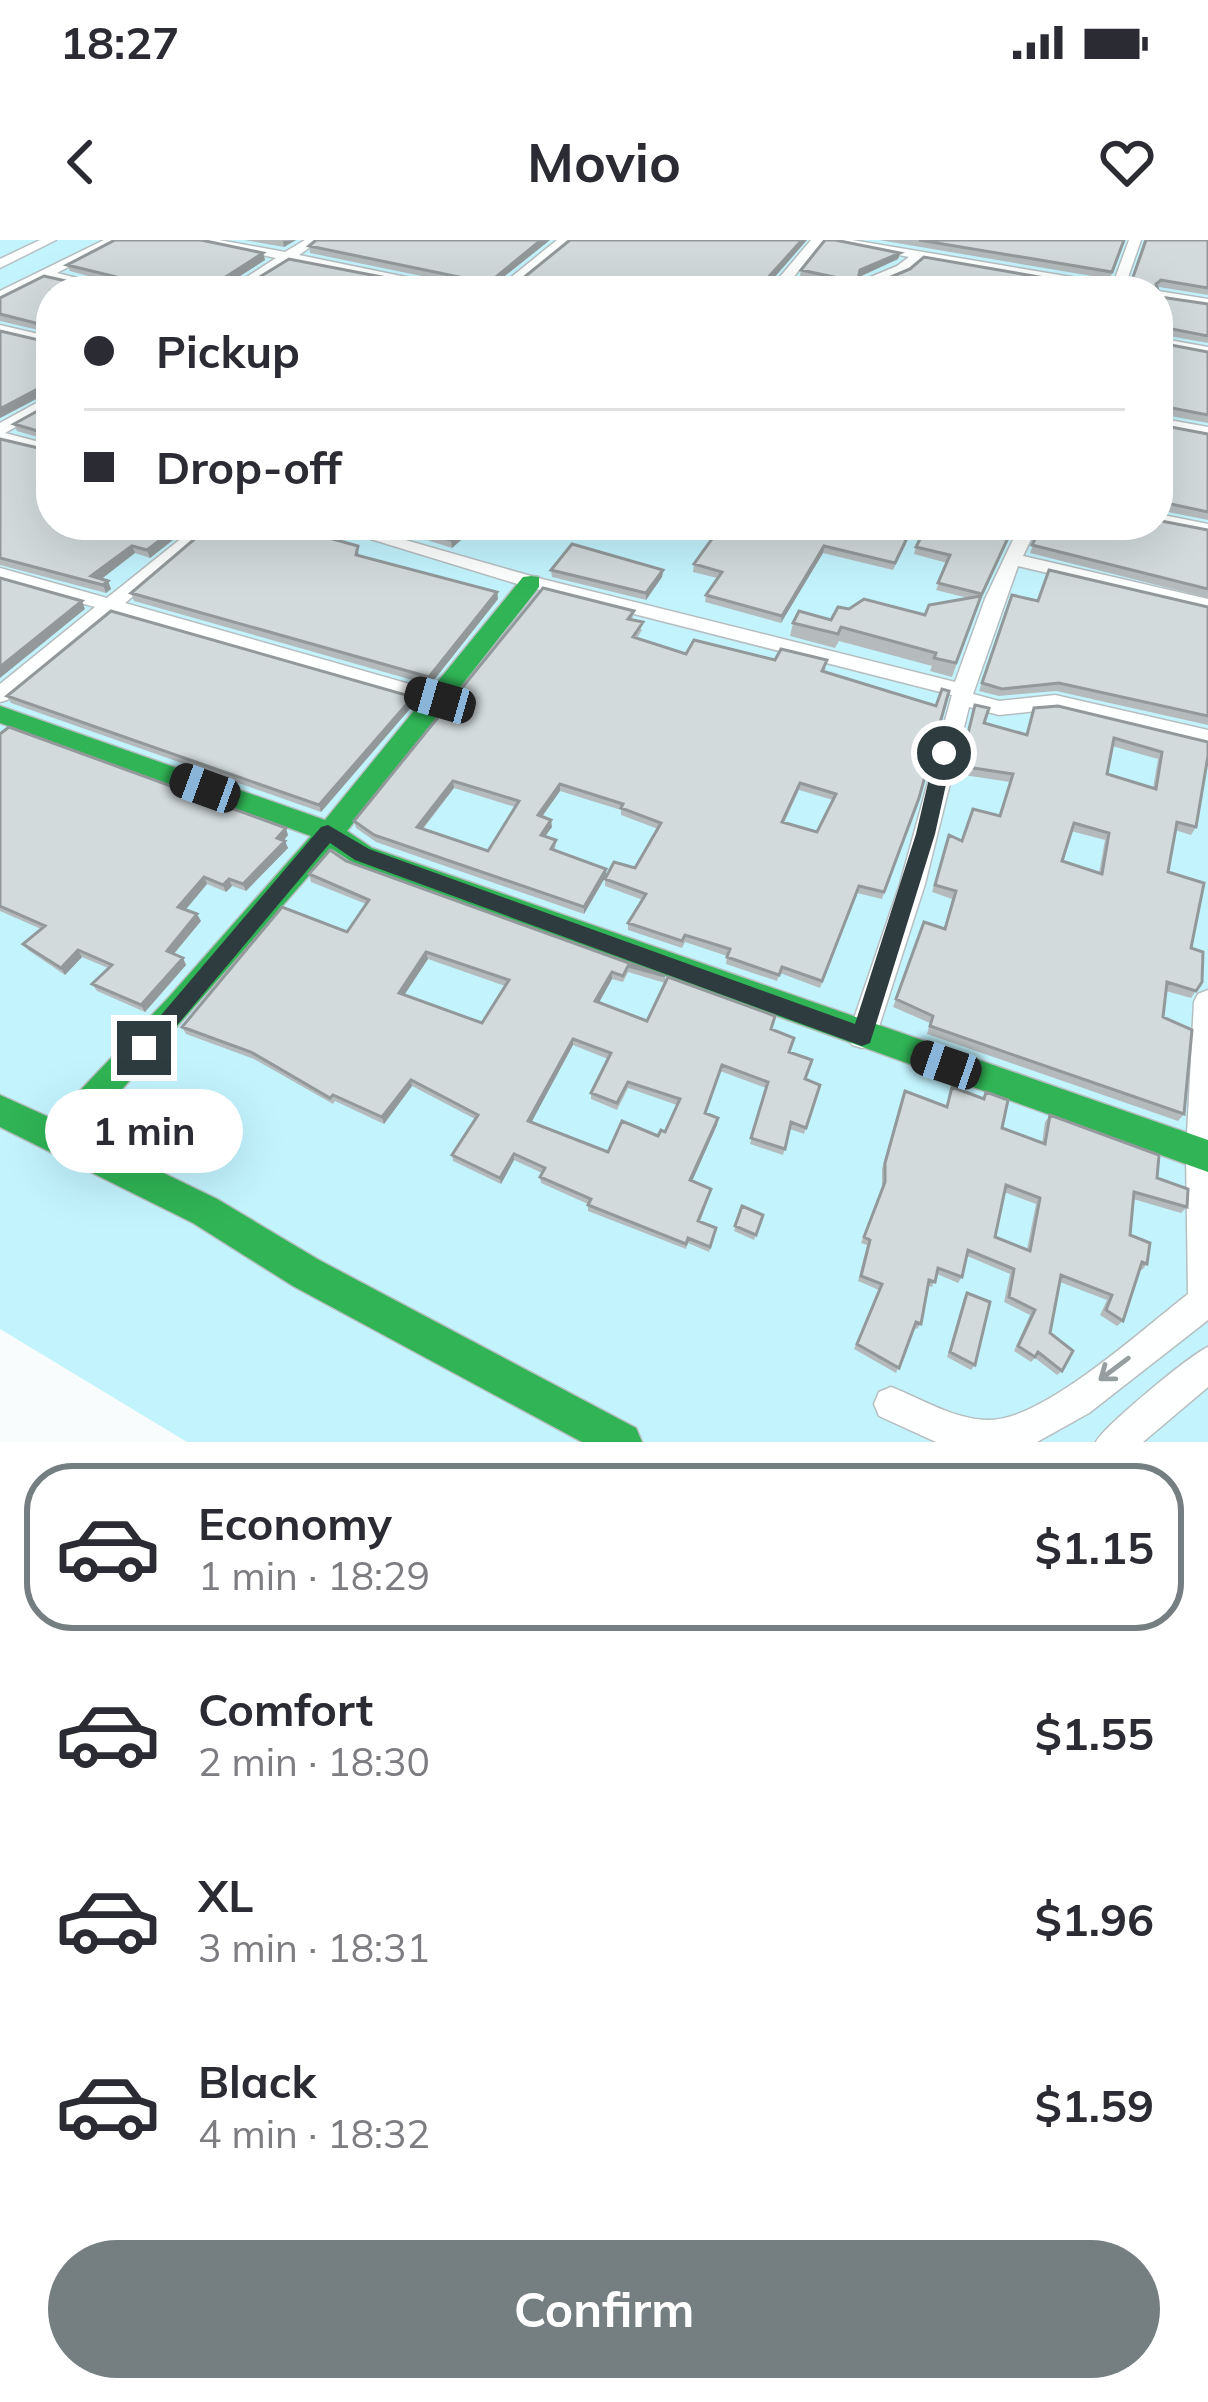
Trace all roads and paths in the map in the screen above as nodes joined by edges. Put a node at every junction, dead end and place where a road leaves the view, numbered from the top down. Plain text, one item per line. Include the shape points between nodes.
1 (50, 240) edge
2 (104, 240) edge
3 (114, 240) edge
4 (200, 240) edge
5 (314, 240) edge
6 (541, 240) edge
7 (818, 240) edge
8 (830, 240) edge
9 (1135, 240) edge
10 (562, 242) edge
11 (919, 255) junction
12 (288, 256) junction
13 (0, 264) edge
14 (44, 274) junction
15 (40, 276) edge
16 (53, 276) edge
17 (256, 276) edge
18 (390, 276) edge
19 (520, 276) edge
20 (787, 276) edge
21 (885, 276) edge
22 (1041, 276) edge
23 (1126, 276) edge
24 (36, 278) edge
25 (0, 287) edge
26 (0, 296) edge
27 (1173, 298) edge
28 (1208, 303) edge
29 (0, 329) edge
30 (36, 337) edge
31 (1173, 345) edge
32 (1208, 351) edge
33 (36, 410) edge
34 (1173, 426) edge
35 (1208, 432) edge
36 (0, 433) edge
37 (36, 445) edge
38 (1173, 521) edge
39 (1208, 529) edge
40 (191, 540) edge
41 (386, 540) edge
42 (1021, 540) edge
43 (1011, 559) junction
44 (0, 574) edge
45 (531, 582) junction
46 (113, 605) junction
47 (1208, 605) edge
48 (963, 694) junction
49 (0, 695) edge
50 (440, 700) junction
51 (0, 714) edge
52 (1208, 738) edge
53 (328, 832) junction
54 (1208, 1002) edge
55 (862, 1036) junction
56 (0, 1110) edge
57 (55, 1140) junction
58 (1204, 1154) edge
59 (1207, 1300) edge
60 (1208, 1364) edge
61 (892, 1404) dead end
62 (622, 1442) edge
63 (1114, 1442) edge

1 - 13 street
2 - 25 street
3 - 14 street
4 - 12 street
5 - 12 street
6 - 10 street
7 - 20 street
8 - 11 street
9 - 23 street
10 - 19 street
11 - 21 street
11 - 22 street
12 - 17 street
12 - 18 street
14 - 15 street
14 - 16 street
24 - 26 street
27 - 28 street
29 - 30 street
31 - 32 street
33 - 36 street
34 - 35 street
36 - 37 street
38 - 39 street
40 - 46 street
41 - 45 street
42 - 43 street
43 - 47 street
43 - 48 street
44 - 46 street
45 - 48 street
45 - 50 street
46 - 49 street
46 - 50 street
48 - 52 street via 1000,708 1055,703
48 - 55 street
50 - 53 street
51 - 53 street
53 - 55 street via 362,855
53 - 57 street
54 - 58 street
55 - 58 street
56 - 57 street
57 - 62 street via 205,1211
58 - 59 street
59 -> 61 street via 1040,1425 995,1438
60 - 63 street

